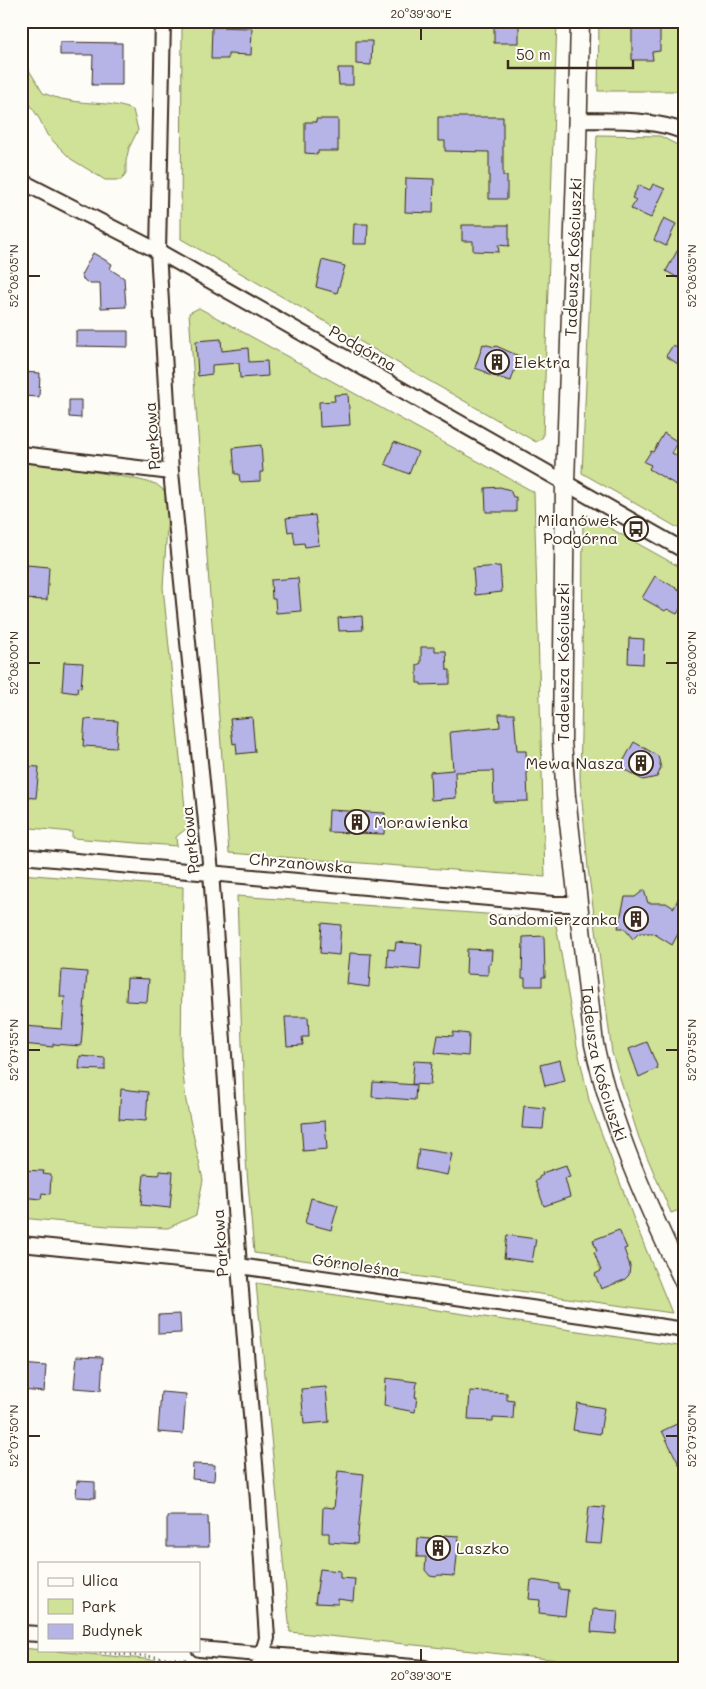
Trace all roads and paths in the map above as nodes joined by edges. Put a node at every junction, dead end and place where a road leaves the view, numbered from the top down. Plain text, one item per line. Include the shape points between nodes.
1 (163, 21) edge
2 (580, 21) edge
3 (578, 120) junction
4 (685, 132) edge
5 (21, 181) edge
6 (158, 251) junction
7 (21, 454) edge
8 (171, 472) junction
9 (565, 482) junction
10 (685, 551) edge
11 (21, 856) edge
12 (211, 872) junction
13 (578, 904) junction
14 (21, 1244) edge
15 (239, 1266) junction
16 (685, 1284) edge
17 (685, 1330) edge
18 (21, 1633) edge
19 (38, 1634) edge
20 (124, 1652) edge
21 (197, 1655) edge
22 (260, 1661) edge
23 (425, 1668) edge

1 - 6 street, Parkowa
2 - 3 street, Tadeusza Kościuszki
3 - 4 street via 655,122
3 - 9 street, Tadeusza Kościuszki
5 - 6 street, Podgórna
6 - 8 street, Parkowa
6 - 9 street, Podgórna
7 - 8 street
8 - 12 street, Parkowa
9 - 10 street, Podgórna
9 - 13 street, Tadeusza Kościuszki via 562,742
11 - 12 street, Chrzanowska
12 - 13 street, Chrzanowska
12 - 15 street, Parkowa
13 - 16 street, Tadeusza Kościuszki via 594,1044 602,1080 656,1223
14 - 15 street, Górnoleśna
15 - 17 street, Górnoleśna
15 - 22 street, Parkowa via 266,1626 266,1645
18 - 19 street
20 - 21 path
21 - 22 street
22 - 23 street

